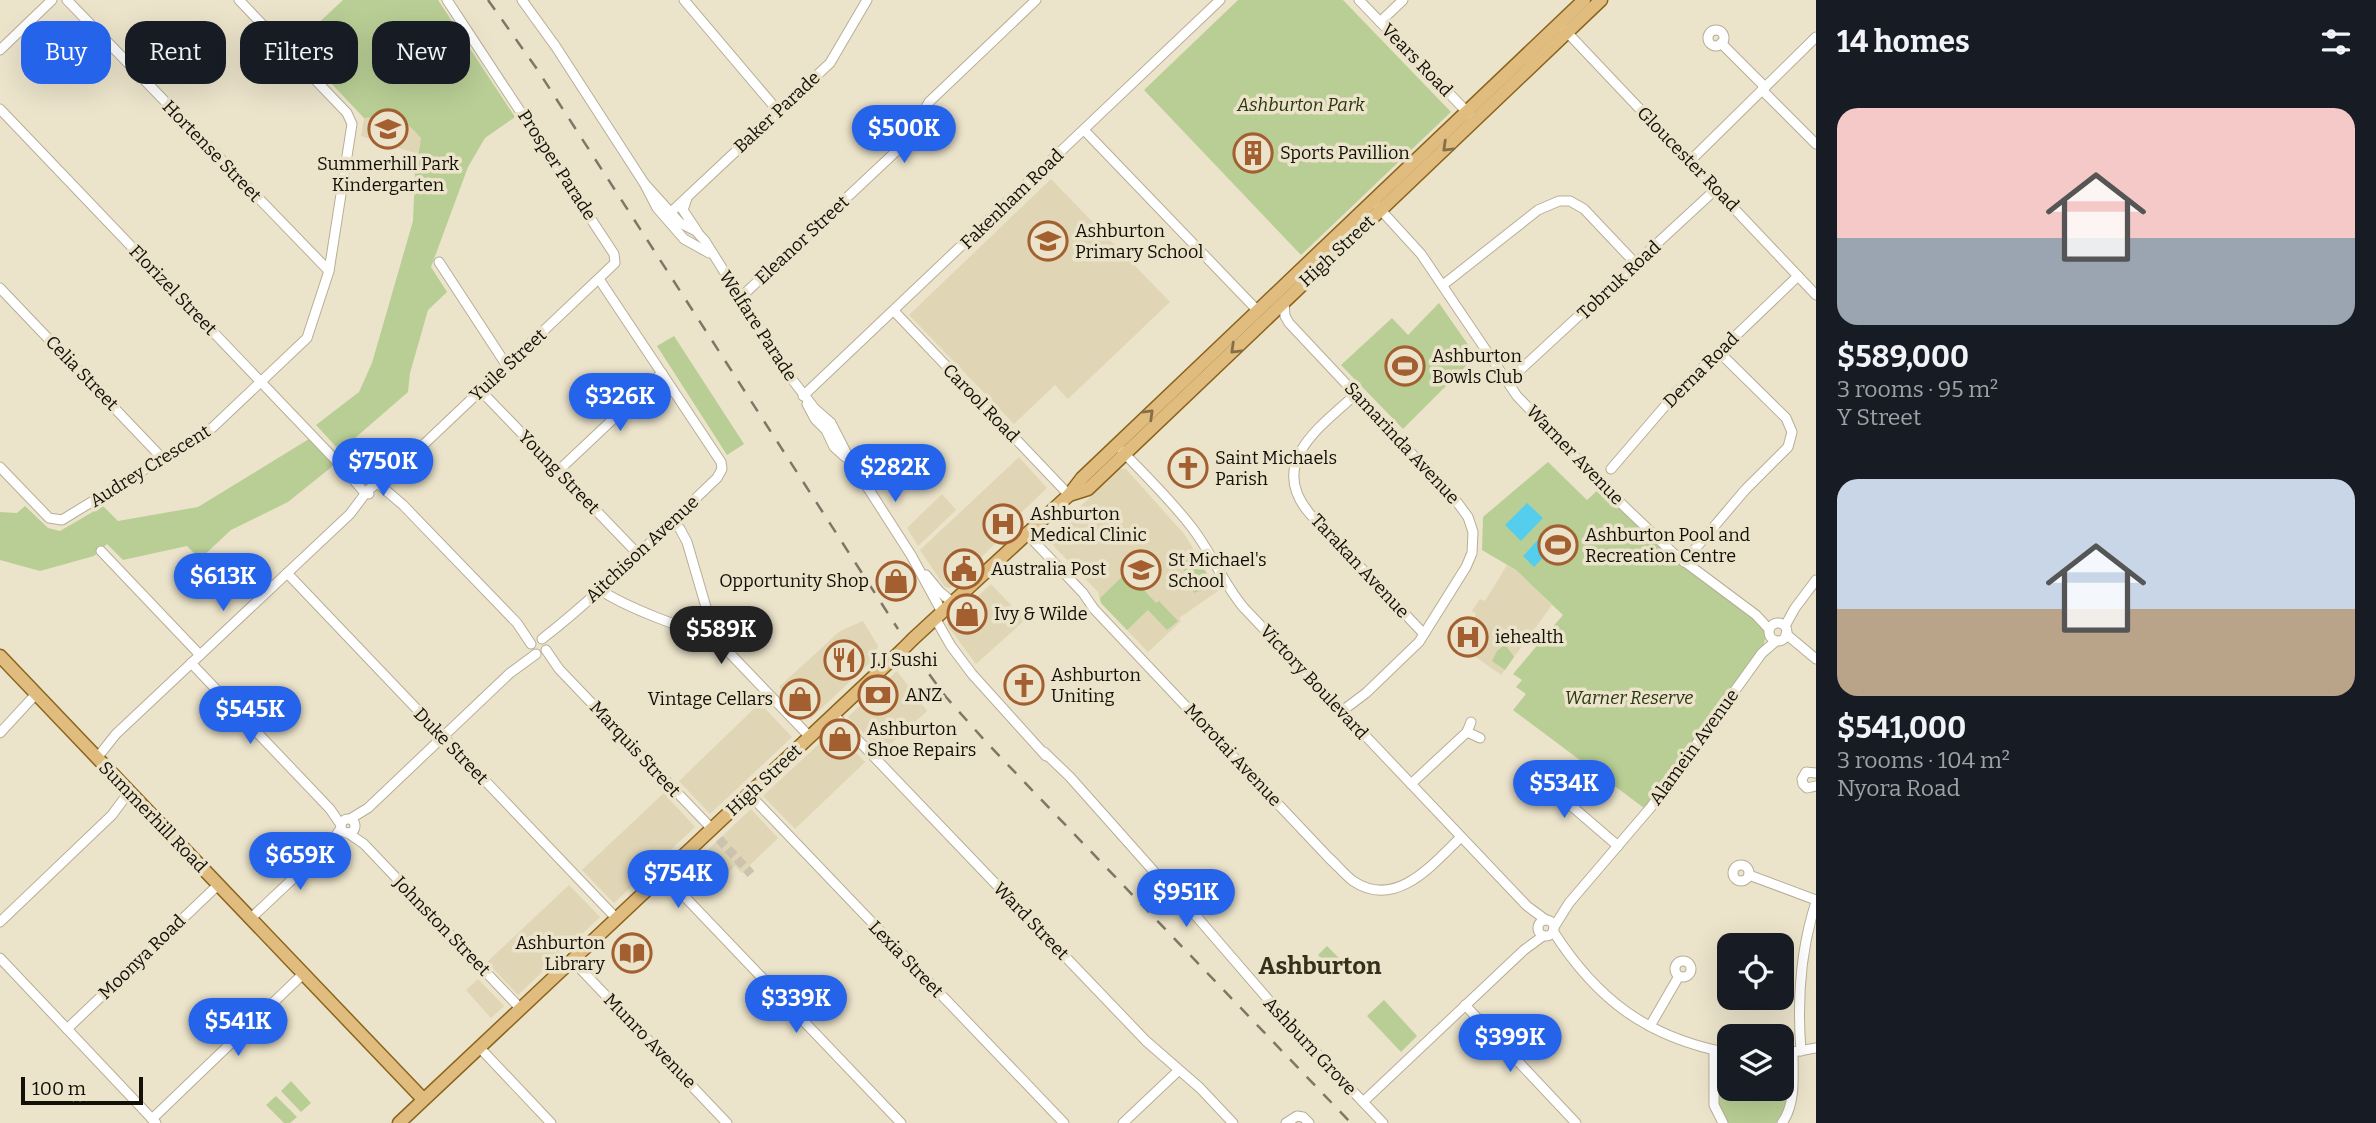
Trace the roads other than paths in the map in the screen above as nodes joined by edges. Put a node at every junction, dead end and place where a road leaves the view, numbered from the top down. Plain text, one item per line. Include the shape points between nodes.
1 (52, 0) edge
2 (67, 0) edge
3 (239, 0) edge
4 (447, 0) edge
5 (522, 0) edge
6 (684, 0) edge
7 (867, 0) edge
8 (1036, 0) edge
9 (1220, 0) edge
10 (1359, 0) edge
11 (1403, 0) edge
12 (1584, 0) edge
13 (1601, 0) edge
14 (1380, 22) junction
15 (1563, 28) junction
16 (1816, 37) edge
17 (1721, 43) dead end
18 (0, 50) edge
19 (1763, 88) junction
20 (0, 109) edge
21 (778, 111) junction
22 (1471, 116) junction
23 (1084, 130) junction
24 (1816, 144) edge
25 (1690, 161) junction
26 (1716, 189) junction
27 (688, 196) junction
28 (1377, 205) junction
29 (668, 215) junction
30 (699, 234) junction
31 (713, 257) junction
32 (439, 262) dead end
33 (615, 263) joint
34 (1637, 265) junction
35 (329, 271) junction
36 (1798, 276) junction
37 (599, 279) junction
38 (1443, 285) junction
39 (0, 288) edge
40 (1816, 295) edge
41 (740, 299) junction
42 (1284, 302) junction
43 (1257, 310) junction
44 (894, 311) junction
45 (1718, 352) junction
46 (507, 366) junction
47 (1519, 371) dead end
48 (662, 373) junction
49 (261, 382) junction
50 (481, 391) junction
51 (1356, 394) junction
52 (803, 396) junction
53 (1120, 450) junction
54 (163, 458) junction
55 (0, 467) edge
56 (1611, 469) dead end
57 (558, 471) junction
58 (383, 484) junction
59 (367, 492) junction
60 (1069, 495) junction
61 (676, 517) junction
62 (1027, 534) junction
63 (101, 551) dead end
64 (637, 554) junction
65 (1684, 562) junction
66 (916, 563) junction
67 (287, 573) junction
68 (1816, 580) edge
69 (596, 592) junction
70 (952, 602) junction
71 (935, 618) junction
72 (713, 631) junction
73 (1778, 631) junction
74 (1424, 634) junction
75 (538, 647) junction
76 (200, 655) junction
77 (0, 656) edge
78 (1816, 659) edge
79 (191, 663) junction
80 (38, 697) junction
81 (833, 714) junction
82 (1344, 714) junction
83 (1471, 722) dead end
84 (1467, 732) junction
85 (0, 733) edge
86 (443, 737) junction
87 (810, 737) junction
88 (1480, 738) dead end
89 (94, 755) junction
90 (1556, 772) dead end
91 (1527, 773) dead end
92 (1816, 773) edge
93 (1411, 784) junction
94 (1546, 785) junction
95 (1816, 786) edge
96 (748, 794) junction
97 (132, 796) junction
98 (348, 826) junction
99 (712, 829) junction
100 (1461, 837) junction
101 (1618, 846) junction
102 (663, 874) junction
103 (1749, 875) dead end
104 (218, 885) junction
105 (1816, 901) edge
106 (616, 918) junction
107 (250, 919) junction
108 (0, 922) edge
109 (1546, 928) junction
110 (0, 958) edge
111 (572, 960) junction
112 (303, 974) junction
113 (1679, 976) dead end
114 (1465, 1005) junction
115 (520, 1008) junction
116 (1650, 1026) junction
117 (67, 1029) junction
118 (479, 1047) junction
119 (1816, 1048) edge
120 (1714, 1050) junction
121 (1717, 1051) edge
122 (1794, 1052) edge
123 (1797, 1052) junction
124 (1178, 1071) junction
125 (423, 1100) junction
126 (1363, 1102) junction
127 (1306, 1120) edge
128 (154, 1121) edge
129 (398, 1123) edge
130 (551, 1123) edge
131 (727, 1123) edge
132 (901, 1123) edge
133 (1064, 1123) edge
134 (1123, 1123) edge
135 (1233, 1123) edge
136 (1286, 1123) edge
137 (1382, 1123) edge
138 (1576, 1123) edge
139 (1723, 1123) edge
140 (1782, 1123) edge

1 - 18 street
2 - 35 street, Hortense Street
3 - 35 street, Audrey Crescent via 351,120
4 - 33 street, Prosper Parade via 614,254
5 - 29 street, Welfare Parade
6 - 21 street
7 - 21 street, Baker Parade via 832,60
8 - 41 street, Eleanor Street via 929,102 906,142
9 - 23 street, Fakenham Road
10 - 14 street, Vears Road
11 - 14 street
12 - 15 main road, High Street
13 - 15 main road, High Street
14 - 22 street, Vears Road
15 - 22 main road, High Street
15 - 25 street, Gloucester Road
16 - 19 street
17 - 19 street
19 - 24 street
19 - 25 street
20 - 49 street, Florizel Street
21 - 27 street, Baker Parade
22 - 28 main road, High Street
23 - 43 street
23 - 44 street, Fakenham Road
25 - 26 street, Gloucester Road
26 - 34 street, Tobruk Road
26 - 36 street, Gloucester Road
27 - 29 street, Baker Parade
27 - 30 street via 683,210
28 - 38 street, Warner Avenue
28 - 42 main road, High Street
28 - 43 main road, High Street
29 - 30 street, Welfare Parade
29 - 31 street, Welfare Parade via 684,239
30 - 31 street, Welfare Parade
31 - 41 street, Welfare Parade
32 - 46 street
33 - 37 street, Yuile Street
34 - 38 street via 1584,209 1559,201 1538,210
34 - 47 street, Tobruk Road
35 - 49 street, Audrey Crescent via 307,338
36 - 40 street, Gloucester Road
36 - 45 street, Derna Road
37 - 46 street, Yuile Street
37 - 48 street
38 - 65 street, Warner Avenue via 1517,396
39 - 54 street, Celia Street
41 - 52 street, Welfare Parade
42 - 51 street, Samarinda Avenue via 1289,323
42 -> 53 main road, High Street
53 -> 43 main road, High Street
44 - 52 street, Fakenham Road
44 - 60 street, Carool Road
45 - 56 street, Derna Road via 1670,399
45 - 65 street via 1786,418 1792,437 1784,453 1745,490
46 - 50 street, Yuile Street
48 - 57 street
48 - 61 street, Aitchison Avenue via 722,472
49 - 54 street, Audrey Crescent via 212,428
49 - 59 street, Florizel Street
50 - 57 street, Young Street
50 - 58 street, Yuile Street
51 - 74 street, Samarinda Avenue via 1457,502 1471,524 1469,560
51 - 74 street, Tarakan Avenue via 1303,445 1294,472 1297,495
52 - 66 street, Welfare Parade via 812,415 830,429 834,447 849,460
53 - 60 main road, High Street via 1088,489
53 - 82 street, Victory Boulevard via 1192,527 1237,599
54 - 55 street, Audrey Crescent via 56,521
57 - 64 street, Young Street
58 - 59 street, Yuile Street
58 - 75 street, Marquis Street
59 - 67 street, Yuile Street via 362,506
60 - 62 main road, High Street
61 - 64 street, Aitchison Avenue
61 - 72 street via 686,530
62 - 70 main road, High Street
62 - 100 street, Morotai Avenue via 1355,882 1379,890 1405,886
63 - 76 street
64 - 69 street, Aitchison Avenue
65 - 73 street, Warner Avenue
66 - 70 street, Welfare Parade
66 - 71 street, Welfare Parade
67 - 76 street, Yuile Street
67 - 86 street, Duke Street
68 - 73 street, Alamein Avenue
69 - 72 street via 699,631
69 - 75 street, Aitchison Avenue
70 - 71 main road, High Street
71 - 81 main road, High Street, bridge
71 - 126 street, Ashburn Grove via 977,680 1057,772 1079,789 1182,903 1195,924
72 - 87 street
73 - 78 street, Warner Avenue
73 - 101 street, Alamein Avenue
74 - 82 street, Samarinda Avenue
75 - 86 street, Aitchison Avenue
75 - 99 street, Marquis Street
76 - 79 street, Yuile Street
77 - 80 main road, Summerhill Road
79 - 89 street, Yuile Street
79 - 98 street, Johnston Street
80 - 85 street
80 - 89 main road, Summerhill Road
81 - 87 main road, High Street
81 - 124 street, Ward Street
82 - 93 street, Victory Boulevard
83 - 84 street
84 - 88 street
84 - 93 street
86 - 98 street, Aitchison Avenue
86 - 106 street, Duke Street
87 - 96 main road, High Street
89 - 97 main road, Summerhill Road
90 - 94 street
91 - 94 street
92 - 95 street via 1806,772 1802,779 1807,788
93 - 100 street, Victory Boulevard
94 - 101 street
96 - 99 main road, High Street
96 - 133 street, Lexia Street
97 - 104 main road, Summerhill Road
97 - 108 street
98 - 107 street, Aitchison Avenue
98 - 115 street, Johnston Street
99 - 102 main road, High Street
100 - 109 street, Victory Boulevard
101 - 109 street, Alamein Avenue
102 - 106 main road, High Street
102 - 132 street
103 - 105 street
104 - 107 main road, Summerhill Road
104 - 117 street, Moonya Road
105 - 123 street via 1801,971
106 - 111 main road, High Street
107 - 112 main road, Summerhill Road
109 - 114 street, Alamein Avenue
109 - 116 street, Victory Boulevard via 1610,1000
110 - 117 street
111 - 115 main road, High Street
111 - 131 street, Munro Avenue
112 - 125 main road, Summerhill Road
112 - 128 street
113 - 116 street
114 - 126 street, Alamein Avenue
114 - 138 street
115 - 118 main road, High Street
116 - 120 street, Victory Boulevard
117 - 128 street
118 - 125 main road, High Street
118 - 130 street
119 - 123 street
120 - 121 street, Victory Boulevard
120 - 139 street via 1713,1098
122 - 123 street
123 - 140 street via 1791,1102
124 - 134 street
124 - 135 street, Ward Street
125 - 129 main road, High Street
126 - 137 street, Ashburn Grove
127 - 136 street via 1293,1117

